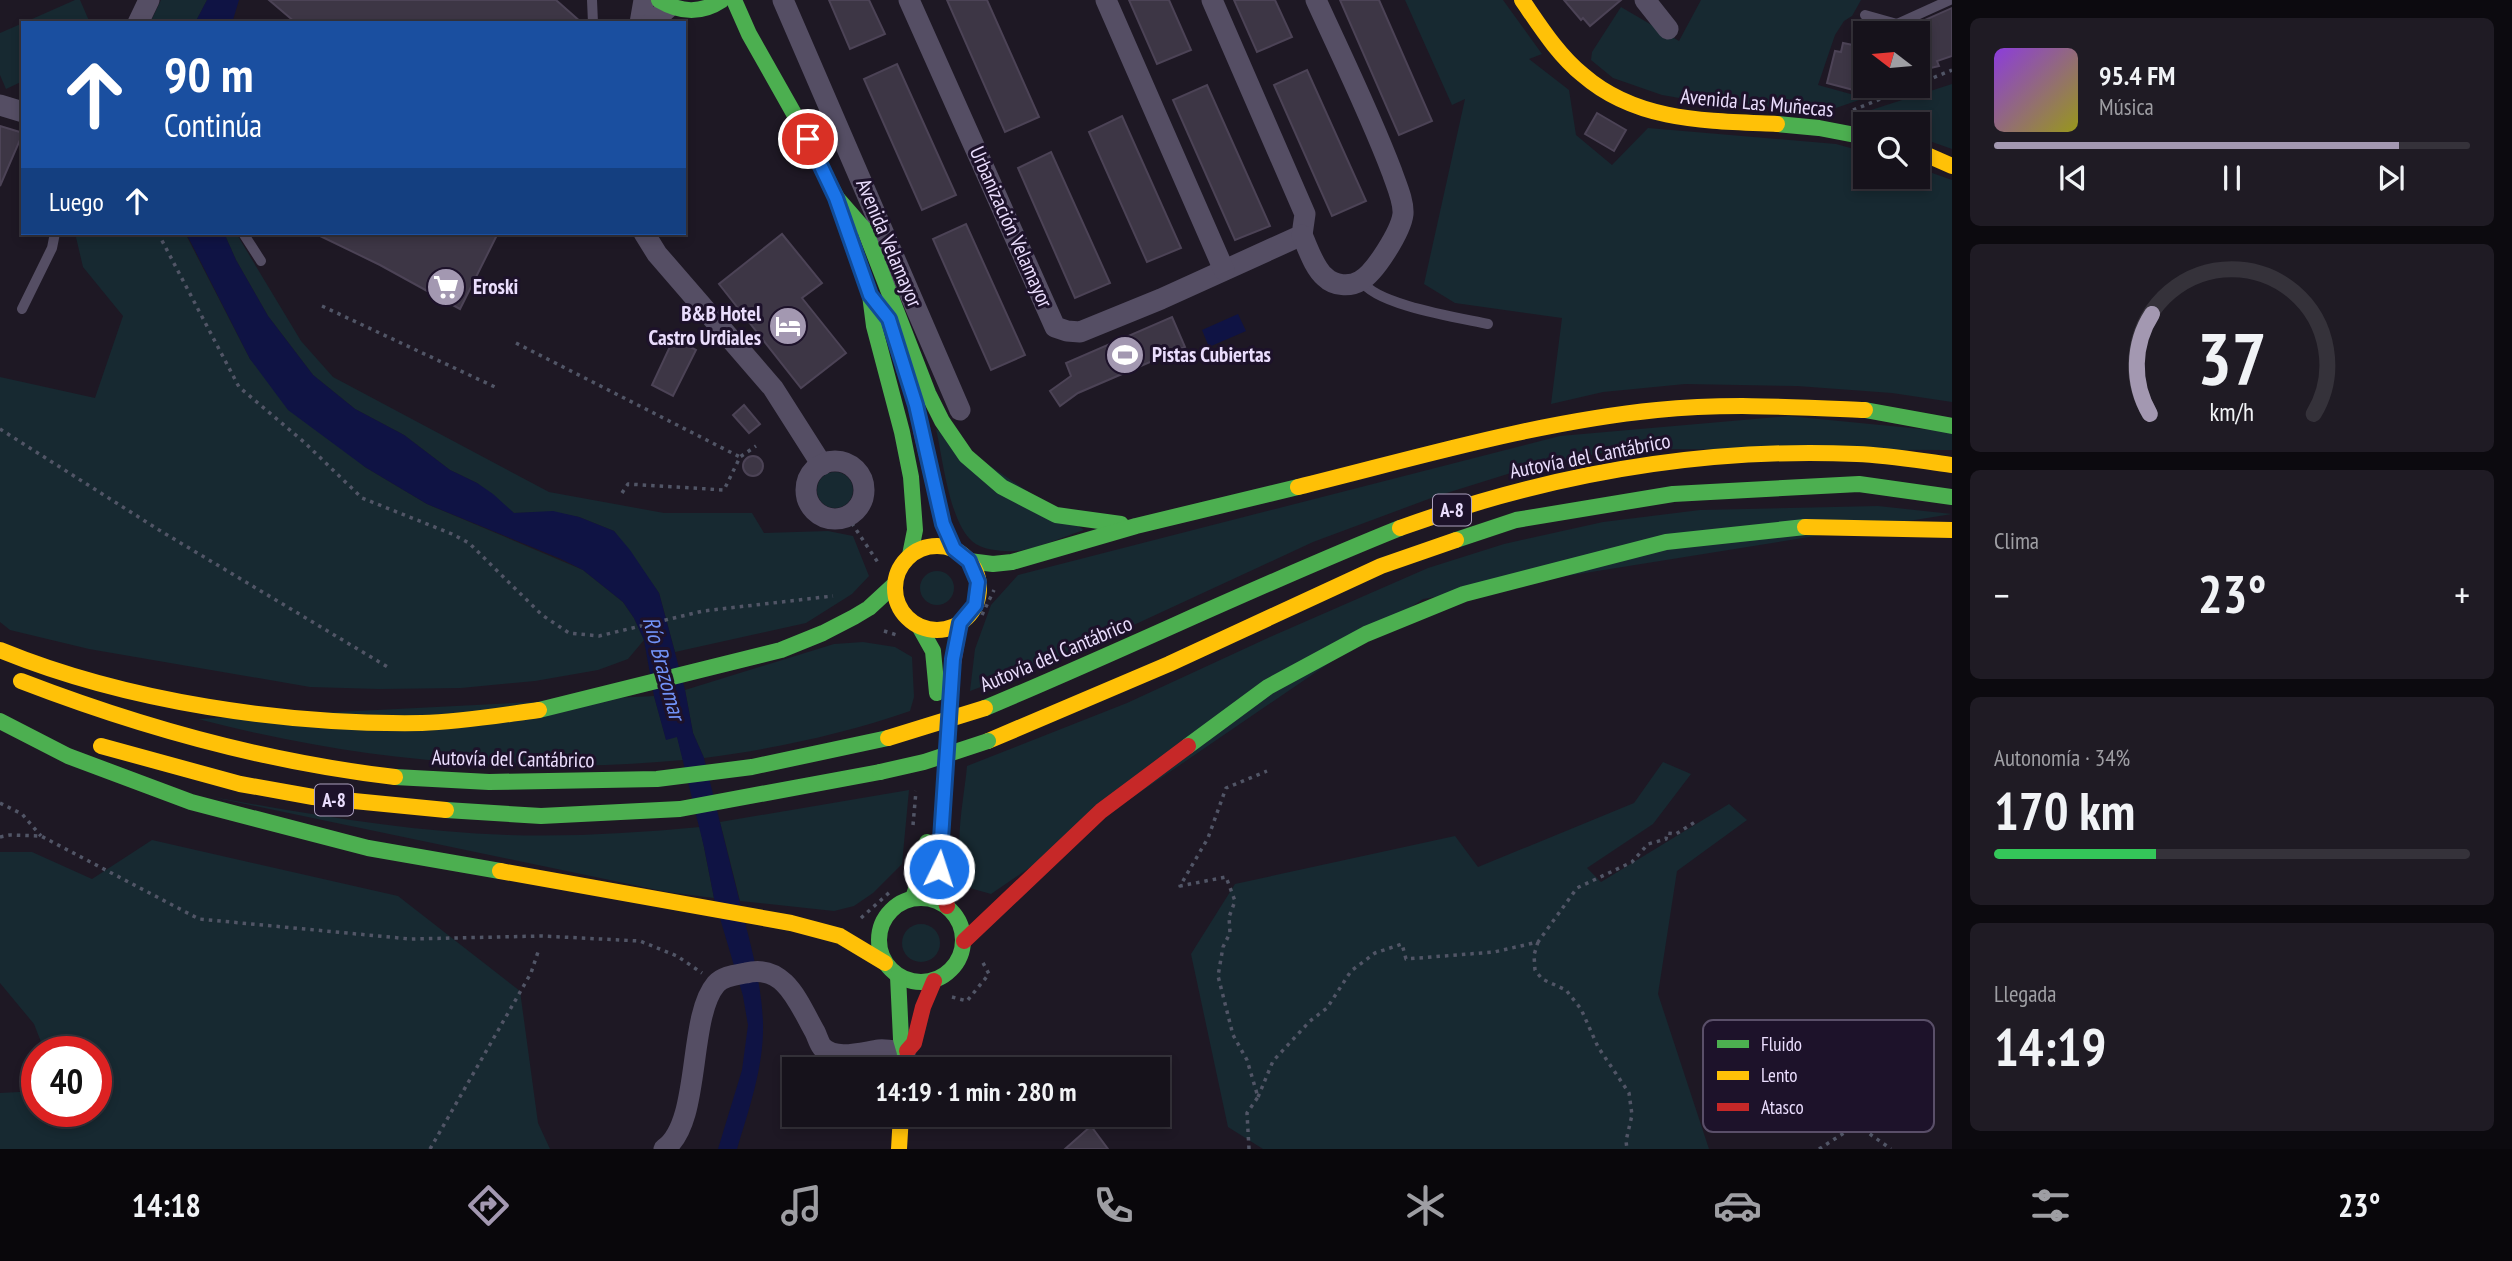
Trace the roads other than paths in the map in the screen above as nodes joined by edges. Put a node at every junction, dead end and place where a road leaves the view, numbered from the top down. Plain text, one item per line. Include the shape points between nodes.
1 (149, 0) edge
2 (592, 0) edge
3 (644, 0) edge
4 (722, 0) edge
5 (734, 0) edge
6 (783, 0) edge
7 (909, 0) edge
8 (1106, 0) edge
9 (1212, 0) edge
10 (1316, 0) edge
11 (1522, 0) edge
12 (1645, 0) edge
13 (1950, 0) edge
14 (664, 3) edge
15 (707, 9) junction
16 (1865, 15) dead end
17 (139, 21) edge
18 (593, 21) edge
19 (640, 21) edge
20 (652, 21) edge
21 (1668, 29) dead end
22 (749, 34) junction
23 (0, 105) edge
24 (21, 111) edge
25 (1853, 135) edge
26 (1930, 156) edge
27 (1952, 166) edge
28 (836, 198) junction
29 (55, 235) edge
30 (244, 235) edge
31 (645, 235) edge
32 (1303, 235) junction
33 (261, 261) dead end
34 (1224, 270) junction
35 (1362, 281) junction
36 (870, 295) junction
37 (22, 309) dead end
38 (1488, 324) dead end
39 (960, 410) dead end
40 (1952, 426) edge
41 (822, 465) junction
42 (1952, 465) edge
43 (1952, 497) edge
44 (1136, 526) junction
45 (1952, 530) edge
46 (954, 549) junction
47 (910, 555) junction
48 (969, 561) junction
49 (895, 584) junction
50 (960, 623) junction
51 (919, 626) junction
52 (0, 650) edge
53 (11, 677) dead end
54 (0, 709) edge
55 (0, 721) edge
56 (50, 728) dead end
57 (87, 742) dead end
58 (912, 898) junction
59 (947, 906) junction
60 (964, 941) junction
61 (886, 963) junction
62 (898, 976) junction
63 (934, 981) junction
64 (896, 1057) edge
65 (904, 1057) edge
66 (907, 1057) edge
67 (900, 1127) edge
68 (664, 1149) edge
69 (899, 1149) edge

1 - 17 street
2 - 18 lane
3 - 19 street
4 - 15 main road
5 - 22 main road, Avenida Velamayor
6 - 39 street, Avenida Velamayor
7 - 34 street, Urbanización Velamayor via 1055,327 1080,332
8 - 34 street
9 - 32 street via 1305,214
10 - 35 street via 1380,142 1403,213 1394,237
11 - 25 main road, Avenida Las Muñecas via 1583,76 1632,105 1686,120 1812,127
12 - 21 street
13 - 16 lane via 1897,24
14 - 15 main road via 688,12
14 - 20 street
15 - 22 main road, Avenida Velamayor
22 - 28 main road, Avenida Velamayor
23 - 24 street
26 - 27 main road
28 - 36 main road, Avenida Velamayor
28 - 44 main road via 865,230 928,393 966,456 1002,487 1056,515
29 - 37 lane
30 - 33 lane
31 - 41 street via 773,388
32 - 34 street, Urbanización Velamayor
32 - 35 street via 1325,278 1343,285
35 - 38 lane via 1366,288 1392,300
36 - 46 main road, Avenida Velamayor via 889,319 917,410 943,524
36 - 47 main road, Avenida Velamayor via 911,477 915,530
40 - 44 main road via 1877,411 1762,405 1657,411 1547,427
41 - 41 street via 840,462 862,479 864,497 847,516 827,518 811,507 806,488
42 - 53 main road, Autovía del Cantábrico / A-8, bridge via 1858,454 1717,457 1583,475 1493,496 1302,567 985,708 826,752 670,778 462,782 314,765 169,733 79,705
43 - 57 main road, A-8, bridge via 1859,484 1833,485 1672,494 1516,520 1381,566 988,741 880,772 680,808 541,816 389,806 240,784
44 - 48 main road via 1012,562
45 - 60 main road via 1809,527 1666,542 1464,594 1366,634 1268,687 1101,811
46 - 47 main road via 931,546
46 - 48 main road
47 - 49 main road
48 - 50 main road via 978,594
49 - 51 main road via 900,609
49 - 52 main road via 854,617 781,650 543,710 424,723 290,719 157,697 39,666
50 - 51 main road via 940,630
50 - 59 main road via 952,670 939,869
51 - 58 main road via 933,651 937,691 926,850
54 - 56 main road
55 - 61 main road via 68,756 191,802 368,848 791,923 840,936
58 - 59 main road
58 - 61 main road via 885,918 879,941
59 - 60 main road via 962,927
60 - 63 main road via 956,965
61 - 62 main road
62 - 63 main road via 922,983
62 - 65 main road
63 - 66 main road
64 - 68 street via 881,1050 858,1055 822,1047 792,990 778,976 760,969 719,981 704,1011 683,1120
67 - 69 main road

